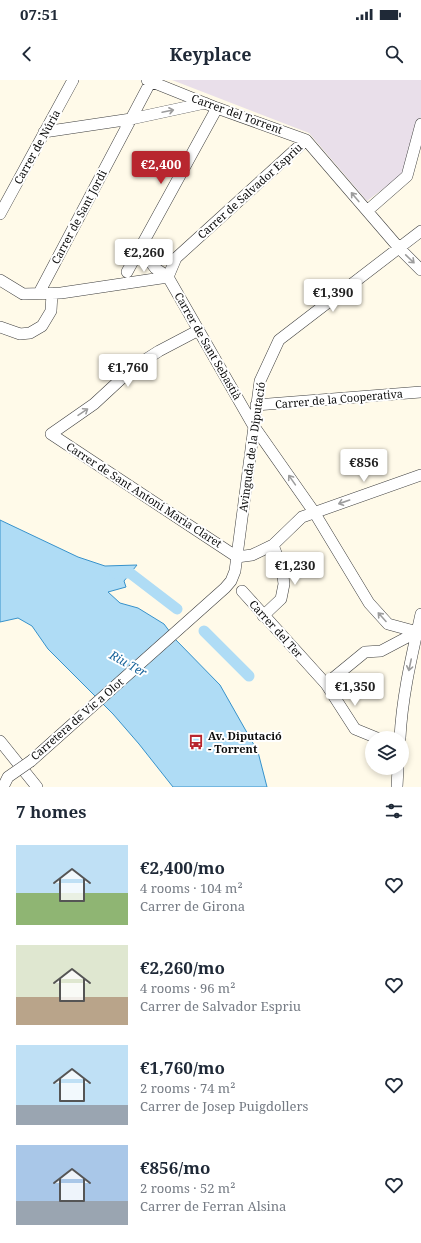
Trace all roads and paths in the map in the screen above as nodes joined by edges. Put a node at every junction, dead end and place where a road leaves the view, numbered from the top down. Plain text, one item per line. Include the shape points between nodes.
1 (73, 80) edge
2 (149, 81) edge
3 (205, 103) junction
4 (217, 108) junction
5 (131, 119) junction
6 (421, 124) edge
7 (44, 132) junction
8 (306, 140) junction
9 (367, 211) junction
10 (0, 214) edge
11 (421, 231) edge
12 (140, 248) junction
13 (399, 248) junction
14 (421, 270) edge
15 (127, 272) dead end
16 (168, 277) junction
17 (0, 280) edge
18 (39, 293) junction
19 (52, 293) junction
20 (0, 327) edge
21 (199, 330) junction
22 (421, 392) edge
23 (256, 406) junction
24 (253, 425) junction
25 (421, 475) edge
26 (314, 512) junction
27 (273, 545) junction
28 (237, 557) junction
29 (225, 588) joint
30 (242, 591) dead end
31 (421, 614) edge
32 (263, 616) junction
33 (419, 632) edge
34 (326, 684) junction
35 (400, 731) edge
36 (365, 733) edge
37 (0, 741) edge
38 (398, 775) edge
39 (3, 787) edge
40 (37, 787) edge
41 (397, 787) edge

1 - 7 street, Carrer de Núria
2 - 3 street, Carrer del Torrent
2 - 5 street, Carrer de Sant Jordi
3 - 4 street, Carrer del Torrent
5 -> 3 street
4 - 8 street, Carrer del Torrent
4 - 12 street
5 - 7 street
5 - 18 street, Carrer de Sant Jordi
6 - 9 street via 407,176
7 - 10 street, Carrer de Núria
9 -> 8 street, Carrer del Torrent
8 - 16 street, Carrer de Salvador Espriu via 176,258
9 - 13 street, Carrer del Torrent
11 - 13 street, Avinguda de la Diputació
12 - 15 street
12 - 16 street, Carrer de Sant Sebastià via 155,268
13 -> 14 street, Carrer del Torrent
13 - 23 street, Avinguda de la Diputació via 279,340 260,381
16 - 19 street
16 - 21 street, Carrer de Sant Sebastià
17 - 18 street via 24,294
18 - 19 street
19 - 20 street via 51,311 42,326 30,333 20,334
21 - 24 street, Carrer de Sant Sebastià
28 -> 21 street, Carrer de Sant Antoni Maria Claret via 51,434 94,404 134,367
22 - 23 street, Carrer de la Cooperativa
23 - 24 street, Avinguda de la Diputació
26 -> 24 street, Carrer de Sant Sebastià
24 - 28 street, Avinguda de la Diputació
25 -> 26 street
26 - 27 street via 302,517
33 -> 26 street, Carrer de Sant Sebastià via 388,624 369,603
27 - 28 street via 252,555
27 - 32 street via 282,569 284,584 281,599
28 - 29 street, Avinguda de la Diputació via 235,571
29 - 39 street, Carretera de Vic a Olot, bridge via 31,761 8,777
30 - 32 street, Carrer del Ter
31 - 33 street
32 - 34 street, Carrer del Ter
33 - 34 street via 380,651 365,652
33 -> 35 street via 407,678
34 - 36 street, Carrer del Ter via 355,729
37 - 40 street
38 - 41 street

